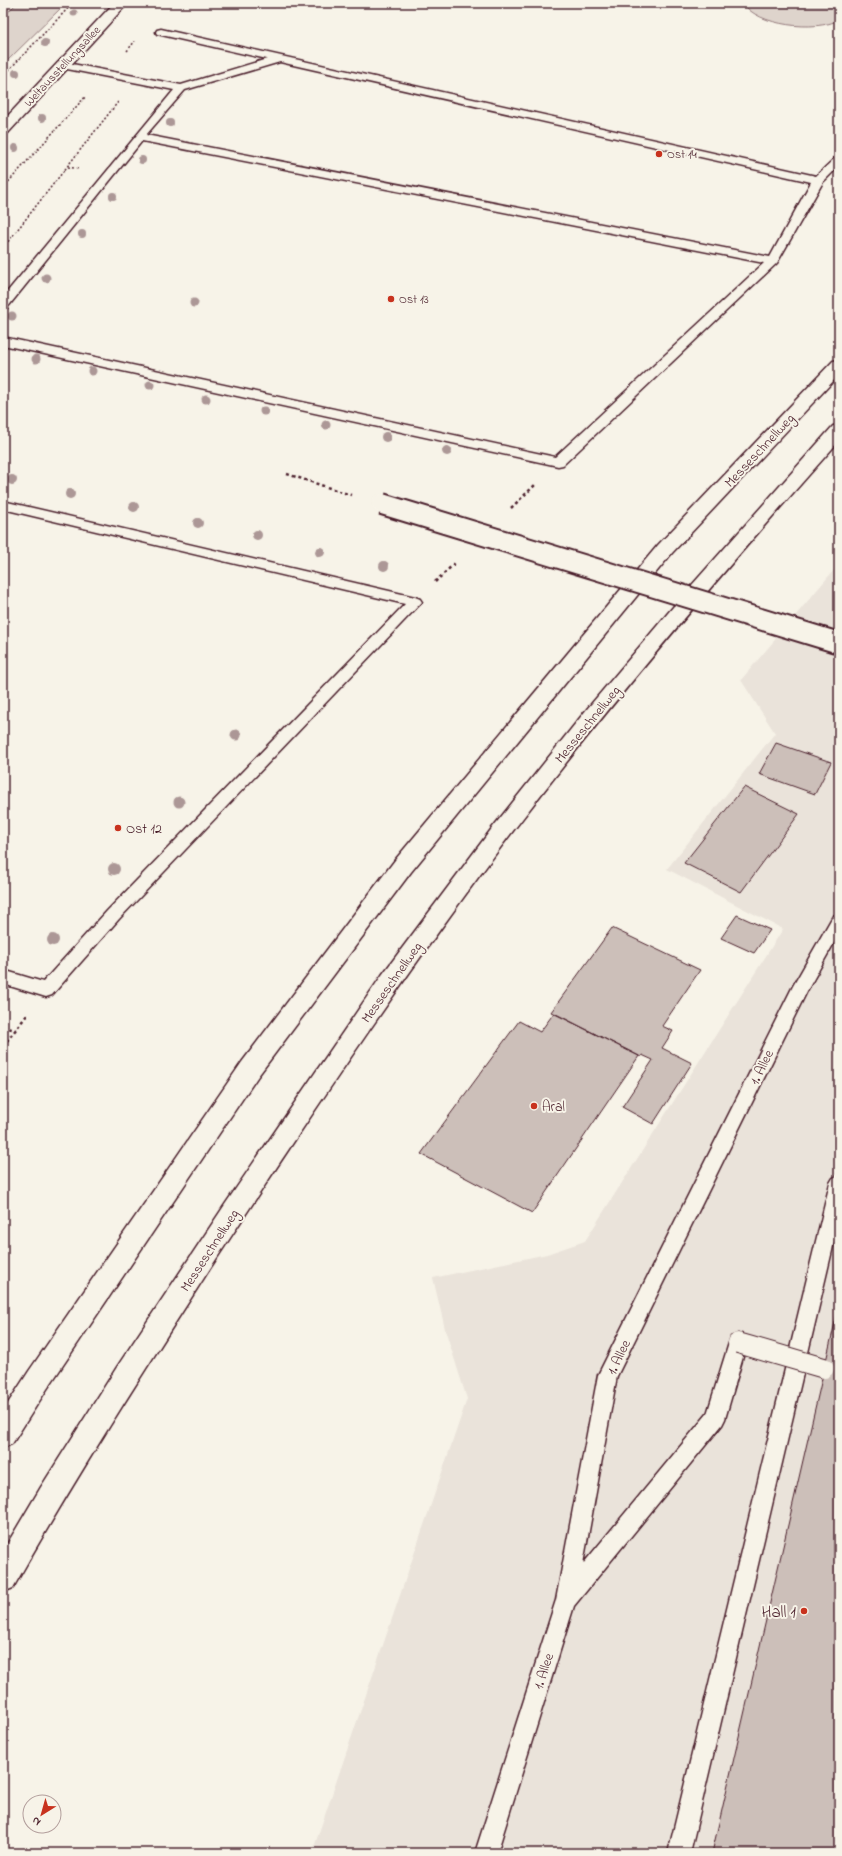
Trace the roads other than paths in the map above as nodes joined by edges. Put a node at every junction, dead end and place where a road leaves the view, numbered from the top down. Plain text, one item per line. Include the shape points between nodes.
1 (121, 3) edge
2 (160, 32) dead end
3 (280, 59) junction
4 (62, 65) junction
5 (181, 88) junction
6 (3, 130) edge
7 (139, 137) junction
8 (839, 160) edge
9 (818, 180) junction
10 (773, 261) junction
11 (3, 305) edge
12 (3, 341) edge
13 (839, 365) edge
14 (839, 430) edge
15 (382, 504) road end
16 (3, 506) edge
17 (839, 643) edge
18 (839, 920) edge
19 (3, 977) edge
20 (839, 1183) edge
21 (824, 1368) dead end
22 (3, 1435) edge
23 (3, 1578) edge
24 (566, 1600) junction
25 (486, 1853) edge
26 (679, 1853) edge

1 - 4 main road, Weltausstellungsallee
2 - 3 lane
3 - 5 lane
3 - 9 lane
4 - 5 lane
4 - 6 main road, Weltausstellungsallee
5 - 7 lane
7 - 10 lane
7 - 11 lane
8 - 9 lane
9 - 10 lane
10 - 12 lane via 558,462
13 - 22 main road, Messeschnellweg via 665,549 403,866 250,1069
14 - 23 main road, Messeschnellweg via 594,714 455,892 303,1106 102,1412
15 - 17 main road, bridge
16 - 19 lane via 415,602 113,915 46,990
18 - 24 lane, 1. Allee via 802,986 608,1375
20 - 26 lane
21 - 24 lane, bridge via 738,1343 715,1419
24 - 25 lane, 1. Allee

